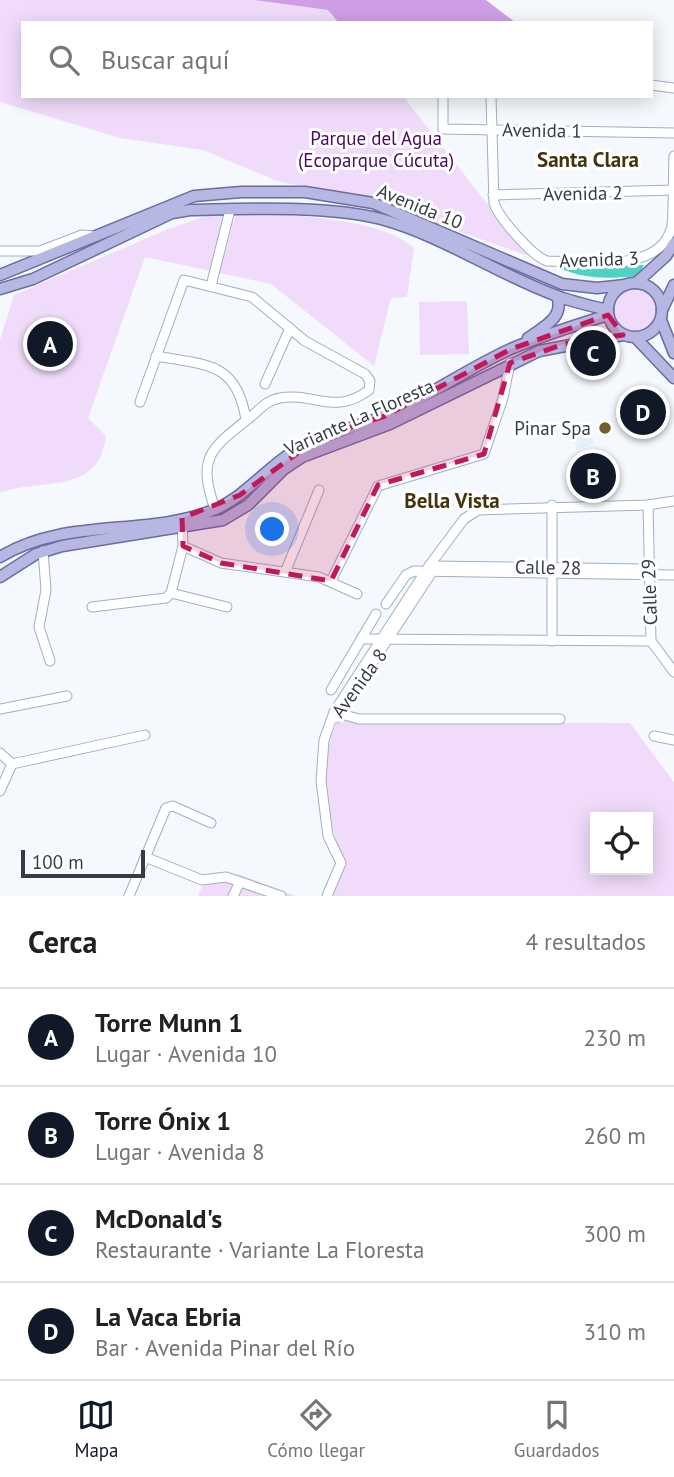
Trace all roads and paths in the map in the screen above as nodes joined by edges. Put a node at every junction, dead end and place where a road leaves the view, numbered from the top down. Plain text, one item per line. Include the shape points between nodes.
1 (653, 85) edge
2 (674, 88) edge
3 (443, 98) edge
4 (491, 98) edge
5 (492, 129) junction
6 (674, 133) edge
7 (674, 156) edge
8 (673, 190) edge
9 (493, 199) junction
10 (230, 210) junction
11 (404, 222) junction
12 (96, 236) junction
13 (674, 243) edge
14 (0, 251) edge
15 (0, 275) edge
16 (526, 275) junction
17 (630, 284) junction
18 (674, 285) edge
19 (211, 286) junction
20 (0, 289) edge
21 (556, 296) junction
22 (608, 312) junction
23 (661, 315) junction
24 (290, 328) junction
25 (623, 335) junction
26 (636, 338) junction
27 (511, 349) junction
28 (673, 351) edge
29 (156, 356) junction
30 (653, 357) junction
31 (510, 363) junction
32 (674, 379) edge
33 (265, 384) dead end
34 (140, 402) dead end
35 (246, 420) junction
36 (319, 490) dead end
37 (674, 501) edge
38 (552, 505) junction
39 (648, 505) junction
40 (215, 509) junction
41 (182, 524) junction
42 (183, 546) junction
43 (43, 551) junction
44 (0, 557) edge
45 (431, 567) junction
46 (674, 569) edge
47 (286, 570) junction
48 (550, 570) junction
49 (648, 572) junction
50 (674, 575) edge
51 (0, 577) edge
52 (331, 581) junction
53 (171, 593) junction
54 (358, 594) dead end
55 (386, 604) dead end
56 (92, 607) dead end
57 (227, 607) dead end
58 (376, 614) dead end
59 (361, 639) junction
60 (386, 639) junction
61 (552, 641) junction
62 (651, 641) junction
63 (50, 661) dead end
64 (674, 672) edge
65 (331, 690) dead end
66 (67, 695) dead end
67 (0, 709) edge
68 (335, 716) junction
69 (560, 719) dead end
70 (145, 734) dead end
71 (654, 736) dead end
72 (674, 740) edge
73 (0, 753) edge
74 (12, 764) junction
75 (0, 791) edge
76 (211, 823) dead end
77 (145, 857) junction
78 (240, 882) junction
79 (129, 896) edge
80 (233, 896) edge
81 (281, 896) edge
82 (327, 896) edge

1 - 2 street
3 - 5 street, Avenida 1 via 443,130
4 - 5 street
5 - 6 street, Avenida 1
5 - 9 street
7 - 8 street
8 - 9 street, Avenida 2
8 - 9 street, Avenida 3 via 672,224 650,256 642,260 547,261 499,214
10 - 11 main road, Avenida 10 via 357,214
10 - 19 street
10 - 20 main road, Avenida 10 via 172,213 33,279
11 - 12 main road, Avenida 10 via 373,203 304,192 229,192 181,200
11 - 16 main road, Avenida 10
12 - 14 street via 82,235 40,251
12 - 15 main road, Avenida 10
13 - 17 main road via 666,256
16 - 17 main road, Avenida 10 via 577,287
16 - 21 main road, Avenida 10
17 - 22 main road via 614,292
17 - 23 main road via 654,291
18 - 23 main road
19 - 24 street via 252,298
19 - 29 street via 184,280
21 - 22 main road, Avenida 10
21 - 27 main road via 554,319
22 - 25 main road
22 - 27 main road, Variante La Floresta
23 - 26 main road via 651,332
23 - 28 main road
24 - 33 street
24 - 35 street via 365,374 369,390 341,403 281,397 268,401
25 - 26 main road
25 - 31 main road, Variante La Floresta via 564,344
26 - 30 main road
27 - 40 main road, Variante La Floresta via 384,416 295,450 240,495
28 - 30 main road via 663,348
29 - 34 street
29 - 35 street via 198,363 228,377 238,387
30 - 32 main road
31 - 41 main road, Variante La Floresta via 400,419 302,457 248,505 223,520
31 - 52 street via 484,454 379,486
35 - 40 street via 219,439 210,456 207,482
36 - 47 street
37 - 39 street, Avenida 8
38 - 39 street, Avenida 8
38 - 45 street, Avenida 8 via 470,513
38 - 48 street
39 - 49 street, Calle 29
40 - 41 main road, Variante La Floresta
41 - 42 street
41 - 43 main road, Variante La Floresta
41 - 44 main road, Variante La Floresta via 58,534
42 - 47 street via 221,564
42 - 53 street
43 - 51 main road, Variante La Floresta
43 - 63 street via 46,590 39,627
45 - 48 street, Calle 28
45 - 55 street via 406,575
45 - 60 street, Avenida 8
46 - 49 street, Calle 28
47 - 52 street
48 - 49 street, Calle 28
48 - 61 street
49 - 50 street, Calle 28
49 - 62 street, Calle 29
52 - 54 street
53 - 56 street via 160,601
53 - 57 street
58 - 59 street
59 - 60 street
59 - 65 street
60 - 61 street
60 - 68 street, Avenida 8
61 - 62 street
62 - 64 street, Calle 29
66 - 67 street
68 - 69 street
68 - 82 street, Avenida 8 via 324,740 321,781 328,836 341,863
70 - 74 street
71 - 72 street
73 - 74 street
74 - 75 street
76 - 77 street via 168,806
77 - 78 street via 202,880 226,877
77 - 79 street
78 - 80 street
78 - 81 street

